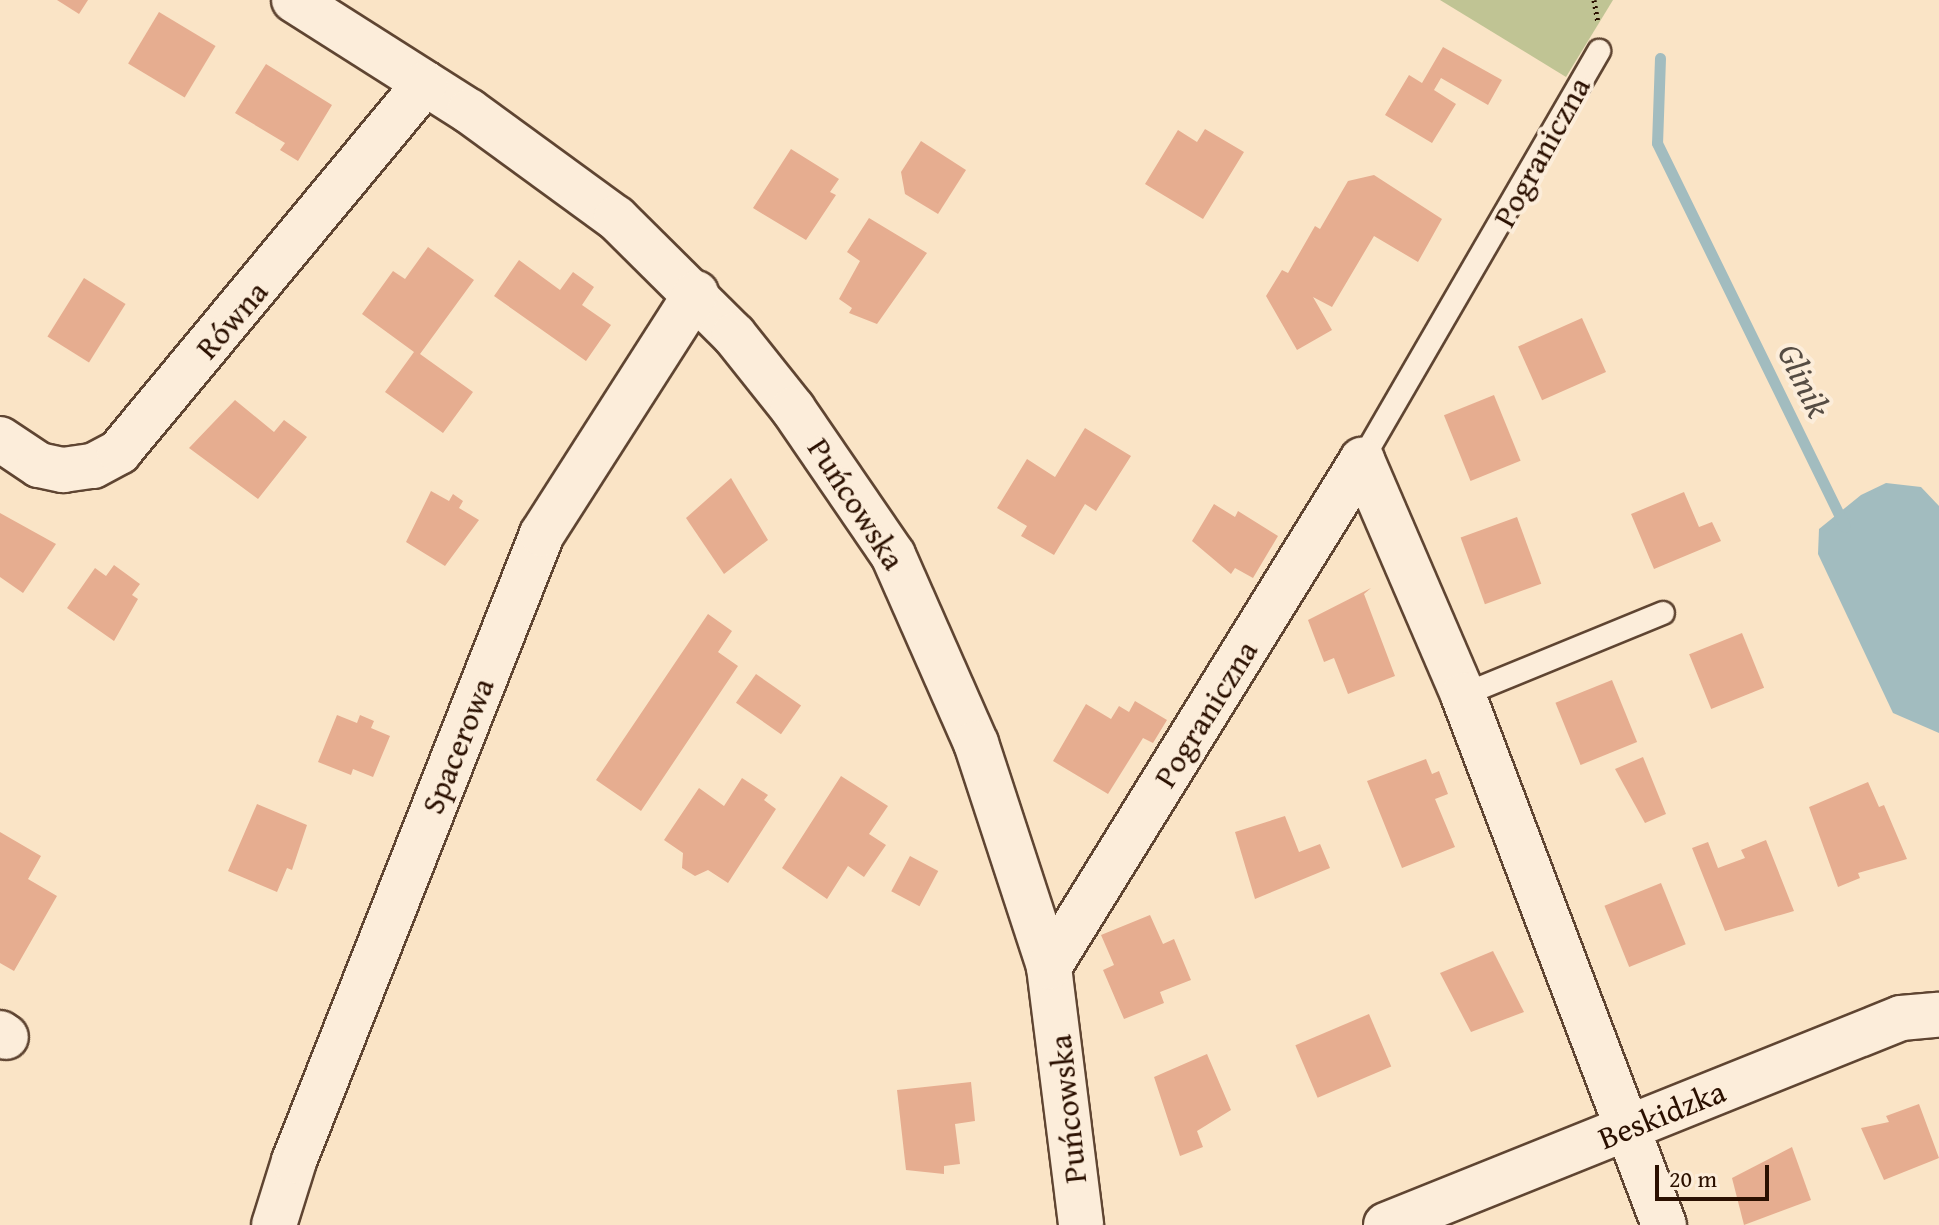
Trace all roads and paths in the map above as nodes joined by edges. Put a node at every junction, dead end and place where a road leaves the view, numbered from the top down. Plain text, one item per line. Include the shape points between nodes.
1 (294, 0) edge
2 (1599, 51) dead end
3 (425, 83) junction
4 (696, 293) junction
5 (0, 439) edge
6 (1362, 460) junction
7 (1663, 613) dead end
8 (1463, 695) junction
9 (1049, 967) junction
10 (1939, 1015) edge
11 (1627, 1130) junction
12 (274, 1225) edge
13 (1081, 1225) edge
14 (1386, 1225) edge
15 (1664, 1225) edge

1 - 3 street, Puńcowska
2 - 6 lane, Pograniczna
3 - 4 street, Puńcowska via 616,218
3 - 5 street, Równa via 119,452 93,466 63,470 39,465
4 - 9 street, Puńcowska via 793,409 893,555 976,743
4 - 12 street, Spacerowa via 542,534 294,1161
6 - 8 street
6 - 9 street, Pograniczna
7 - 8 lane
8 - 11 street
9 - 13 street, Puńcowska
10 - 11 street, Beskidzka via 1901,1018
11 - 14 street, Beskidzka
11 - 15 street

